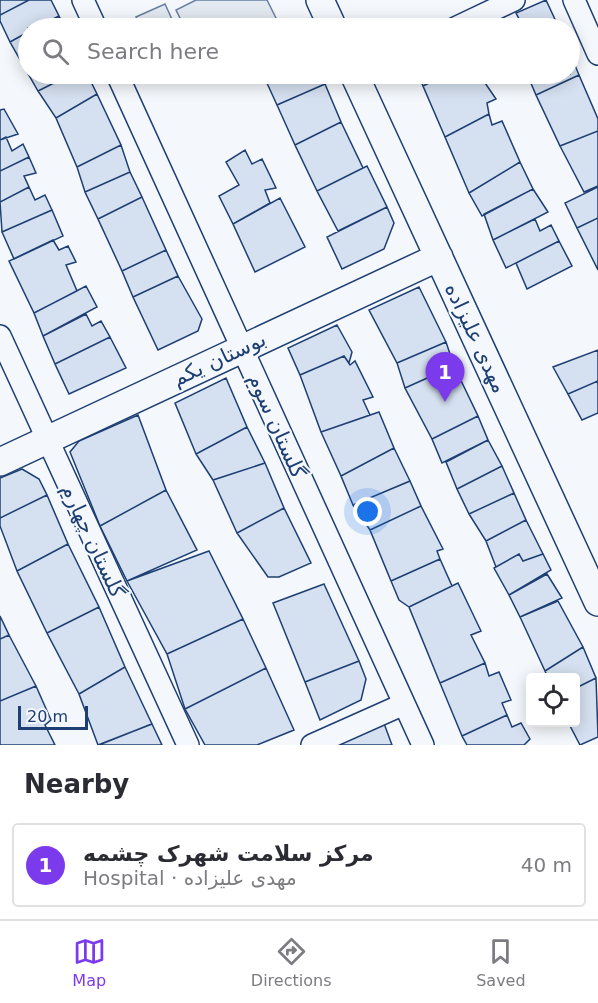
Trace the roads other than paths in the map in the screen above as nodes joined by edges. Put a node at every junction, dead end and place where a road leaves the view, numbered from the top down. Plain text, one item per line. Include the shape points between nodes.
1 (83, 0) edge
2 (320, 0) edge
3 (514, 0) edge
4 (574, 0) edge
5 (91, 18) edge
6 (328, 18) edge
7 (476, 18) edge
8 (598, 54) edge
9 (122, 84) edge
10 (361, 84) edge
11 (439, 257) junction
12 (0, 336) edge
13 (242, 349) junction
14 (46, 440) junction
15 (0, 462) edge
16 (598, 602) edge
17 (404, 704) junction
18 (188, 745) edge
19 (312, 745) edge
20 (423, 745) edge

1 - 5 street
2 - 6 street
3 - 7 street
4 - 8 street
9 - 13 street, گلستان سوم
10 - 11 street, مهدی علیزاده
11 - 13 street, بوستان یکم
11 - 16 street, مهدی علیزاده
12 - 14 street, گلستان چهارم
13 - 14 street, بوستان یکم
13 - 17 street, گلستان سوم
14 - 15 street, بوستان یکم
14 - 18 street, گلستان چهارم
17 - 19 street
17 - 20 street, گلستان سوم

